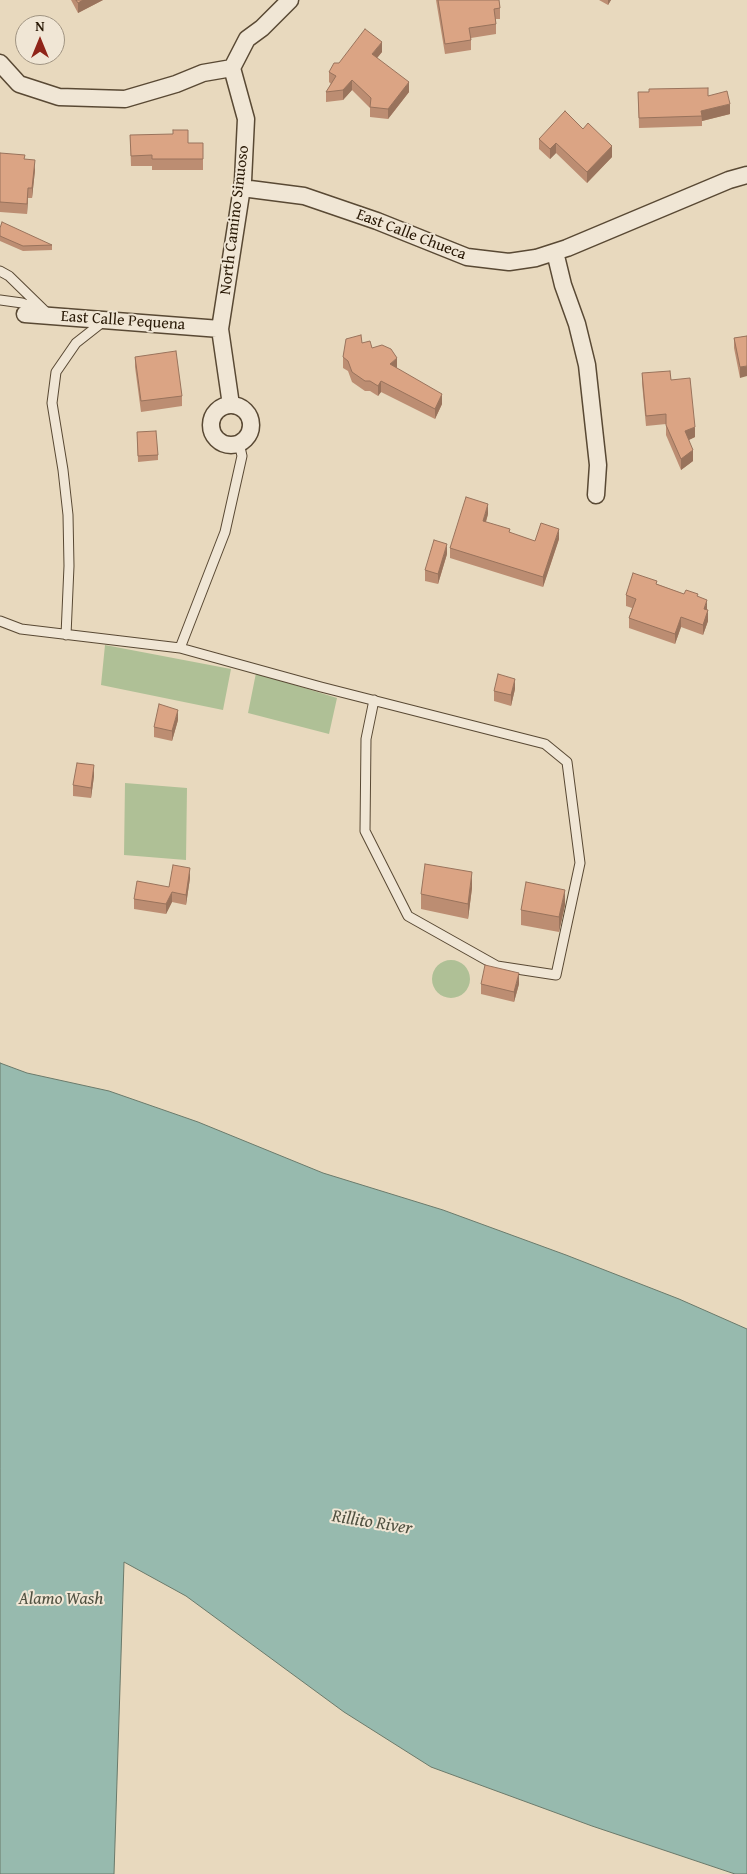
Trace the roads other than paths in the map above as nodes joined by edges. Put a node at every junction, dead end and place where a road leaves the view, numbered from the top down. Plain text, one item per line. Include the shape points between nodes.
1 (290, 0) edge
2 (0, 62) edge
3 (232, 68) junction
4 (747, 175) edge
5 (242, 188) junction
6 (555, 252) junction
7 (0, 271) edge
8 (0, 300) edge
9 (25, 314) dead end
10 (49, 315) junction
11 (106, 319) junction
12 (220, 329) junction
13 (231, 405) junction
14 (239, 443) junction
15 (596, 495) dead end
16 (0, 621) edge
17 (66, 635) junction
18 (180, 648) junction
19 (374, 700) junction

1 - 3 street via 247,40
2 - 3 street via 19,84 60,97 125,99
3 - 5 street, North Camino Sinuoso via 246,119
4 - 6 street, East Calle Chueca
5 - 6 street, East Calle Chueca via 304,196 377,220 467,257 509,262
5 - 12 street, North Camino Sinuoso
6 - 15 street via 587,365 598,466
7 - 10 lane
8 - 10 lane via 22,303
9 - 10 street, East Calle Pequena
10 - 11 street, East Calle Pequena
11 - 12 street, East Calle Pequena
11 - 17 lane via 76,343 56,372 52,403 68,515
12 - 13 street, North Camino Sinuoso
13 - 14 street via 244,409 251,421 249,434
13 - 14 street via 215,413 213,432 220,442
14 - 18 lane via 242,456 225,532
16 - 17 lane via 20,629
17 - 18 lane
18 - 19 lane
19 - 19 lane via 366,739 365,832 408,916 497,966 556,975 580,863 567,762 545,744

